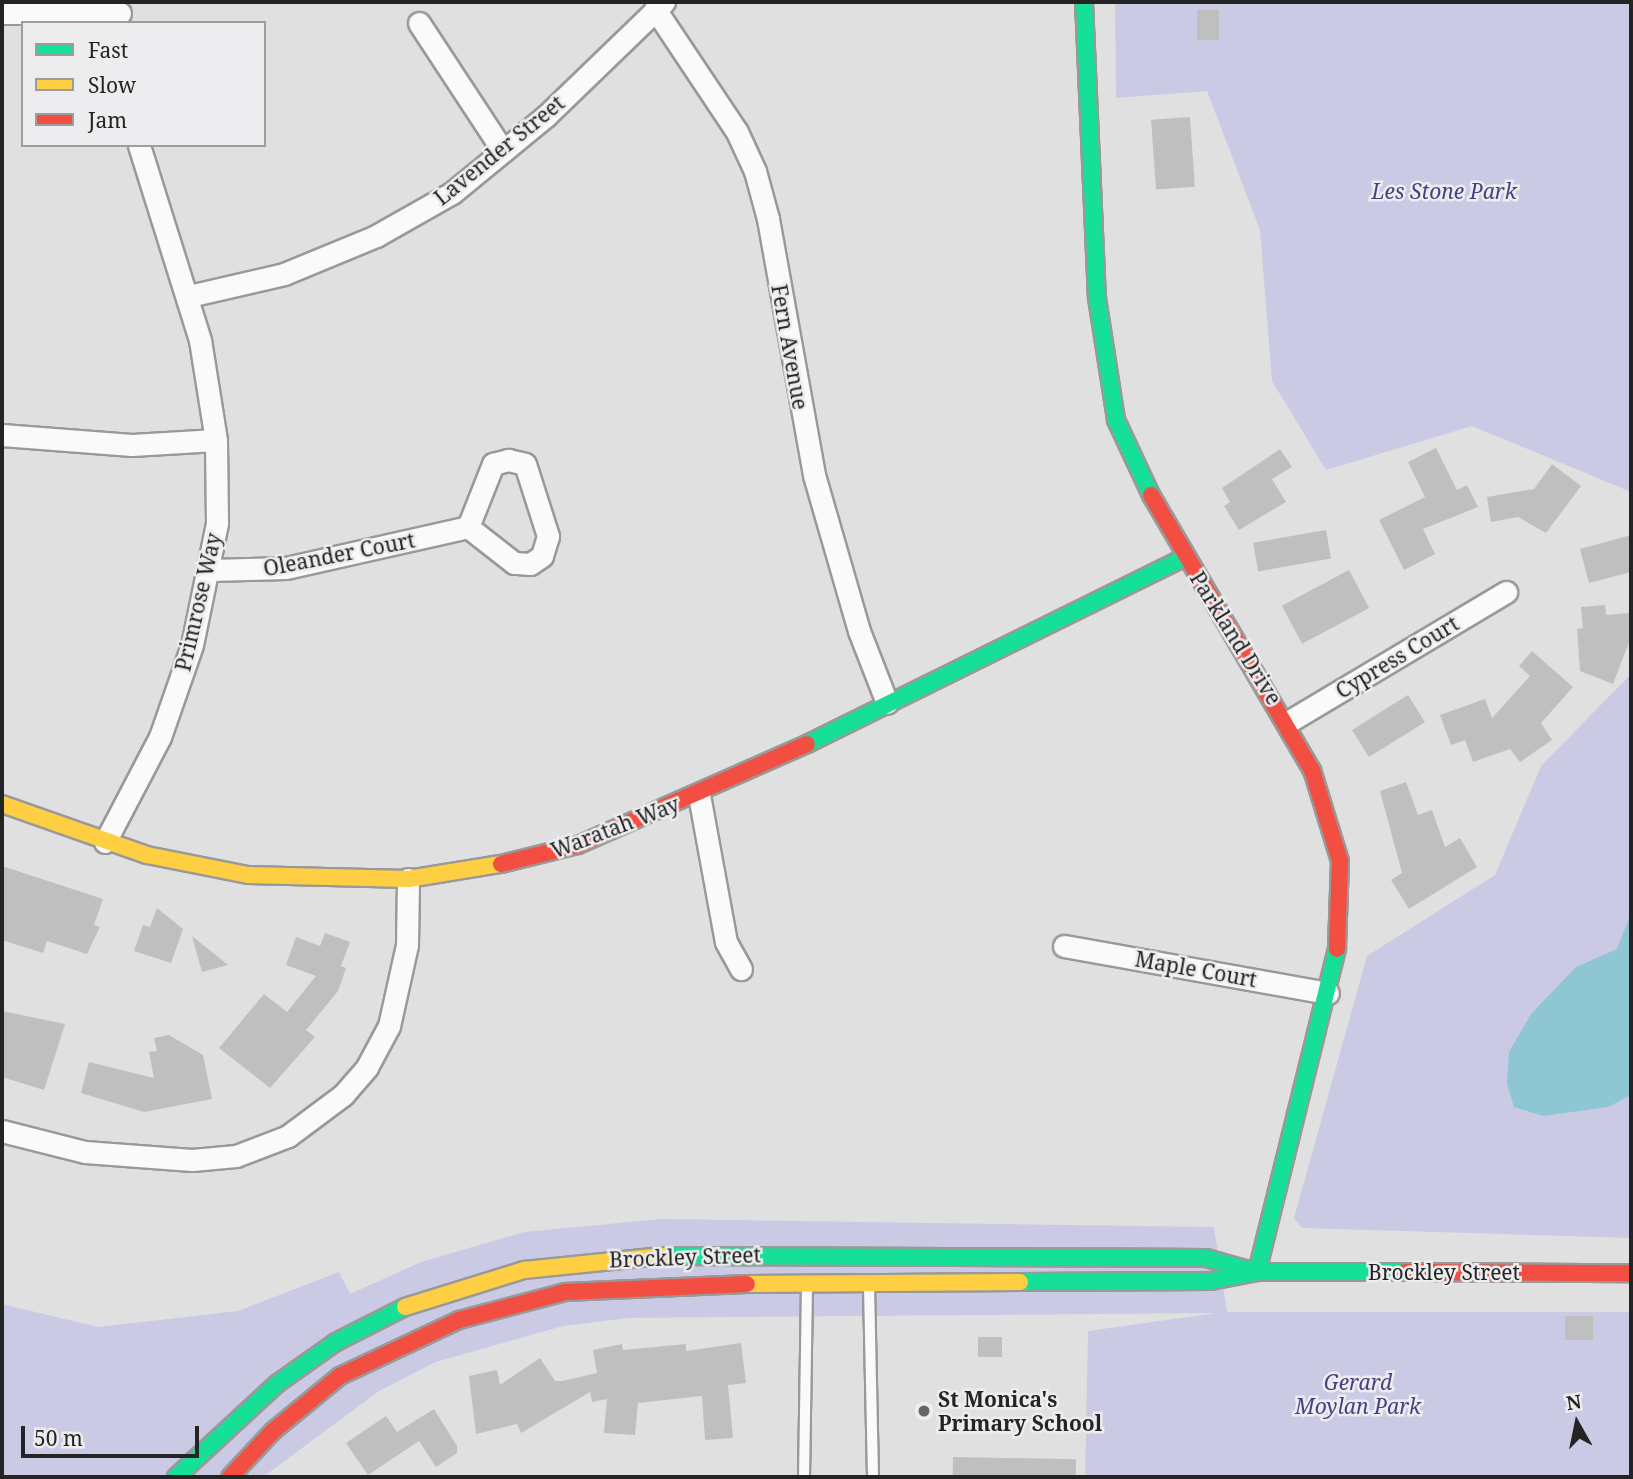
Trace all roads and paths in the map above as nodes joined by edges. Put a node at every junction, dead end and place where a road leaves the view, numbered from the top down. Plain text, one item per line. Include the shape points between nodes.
1 (1084, 2) edge
2 (659, 5) edge
3 (2, 13) edge
4 (120, 13) edge
5 (419, 23) dead end
6 (140, 147) edge
7 (503, 151) junction
8 (188, 296) junction
9 (2, 435) edge
10 (216, 440) junction
11 (468, 527) junction
12 (1186, 557) junction
13 (210, 570) junction
14 (1506, 592) dead end
15 (887, 704) junction
16 (1287, 722) junction
17 (699, 795) junction
18 (2, 804) edge
19 (106, 842) junction
20 (408, 879) junction
21 (1064, 946) dead end
22 (741, 969) dead end
23 (1328, 993) junction
24 (2, 1131) edge
25 (868, 1254) junction
26 (1256, 1272) junction
27 (1631, 1273) edge
28 (869, 1283) junction
29 (807, 1285) junction
30 (183, 1475) edge
31 (230, 1477) edge
32 (804, 1477) edge
33 (873, 1477) edge

1 - 12 main road, Parkland Drive via 1085,118 1105,371 1130,456
2 - 7 street, Lavender Street
2 - 15 street, Fern Avenue via 737,132 755,171 768,219 814,475 852,607
3 - 4 street
5 - 7 street
6 - 8 street, Primrose Way
7 - 8 street, Lavender Street via 452,193 376,236 284,274
8 - 10 street, Primrose Way
9 - 10 street via 132,445
10 - 13 street, Primrose Way via 217,523
11 - 11 street via 493,464 508,460 524,464 548,536 542,556 530,564 513,563
11 - 13 street, Oleander Court via 286,568
12 - 15 main road, Waratah Way
12 - 16 main road, Parkland Drive
13 - 19 street, Primrose Way via 192,645 160,737
14 - 16 street, Cypress Court
15 - 17 main road, Waratah Way
16 - 23 main road, Parkland Drive via 1331,817 1340,861 1342,903
17 - 20 main road, Waratah Way via 578,845
17 - 22 street via 726,942
18 - 19 main road, Waratah Way
19 - 20 main road, Waratah Way via 248,875
20 - 24 street via 407,945 389,1026 367,1067 343,1095 288,1136 236,1156 192,1160 85,1152
21 - 23 street, Maple Court
23 - 26 main road, Parkland Drive
25 - 26 main road, Brockley Street via 1206,1258
25 - 28 main road
25 - 30 main road, Brockley Street via 638,1256 524,1270 467,1285 407,1306 336,1342 278,1383
26 - 27 main road, Brockley Street
26 - 28 main road, Brockley Street via 1211,1281
28 - 29 main road, Brockley Street
28 - 33 lane
29 - 31 main road, Brockley Street via 635,1285 565,1292 459,1320 340,1376 273,1431
29 - 32 lane

